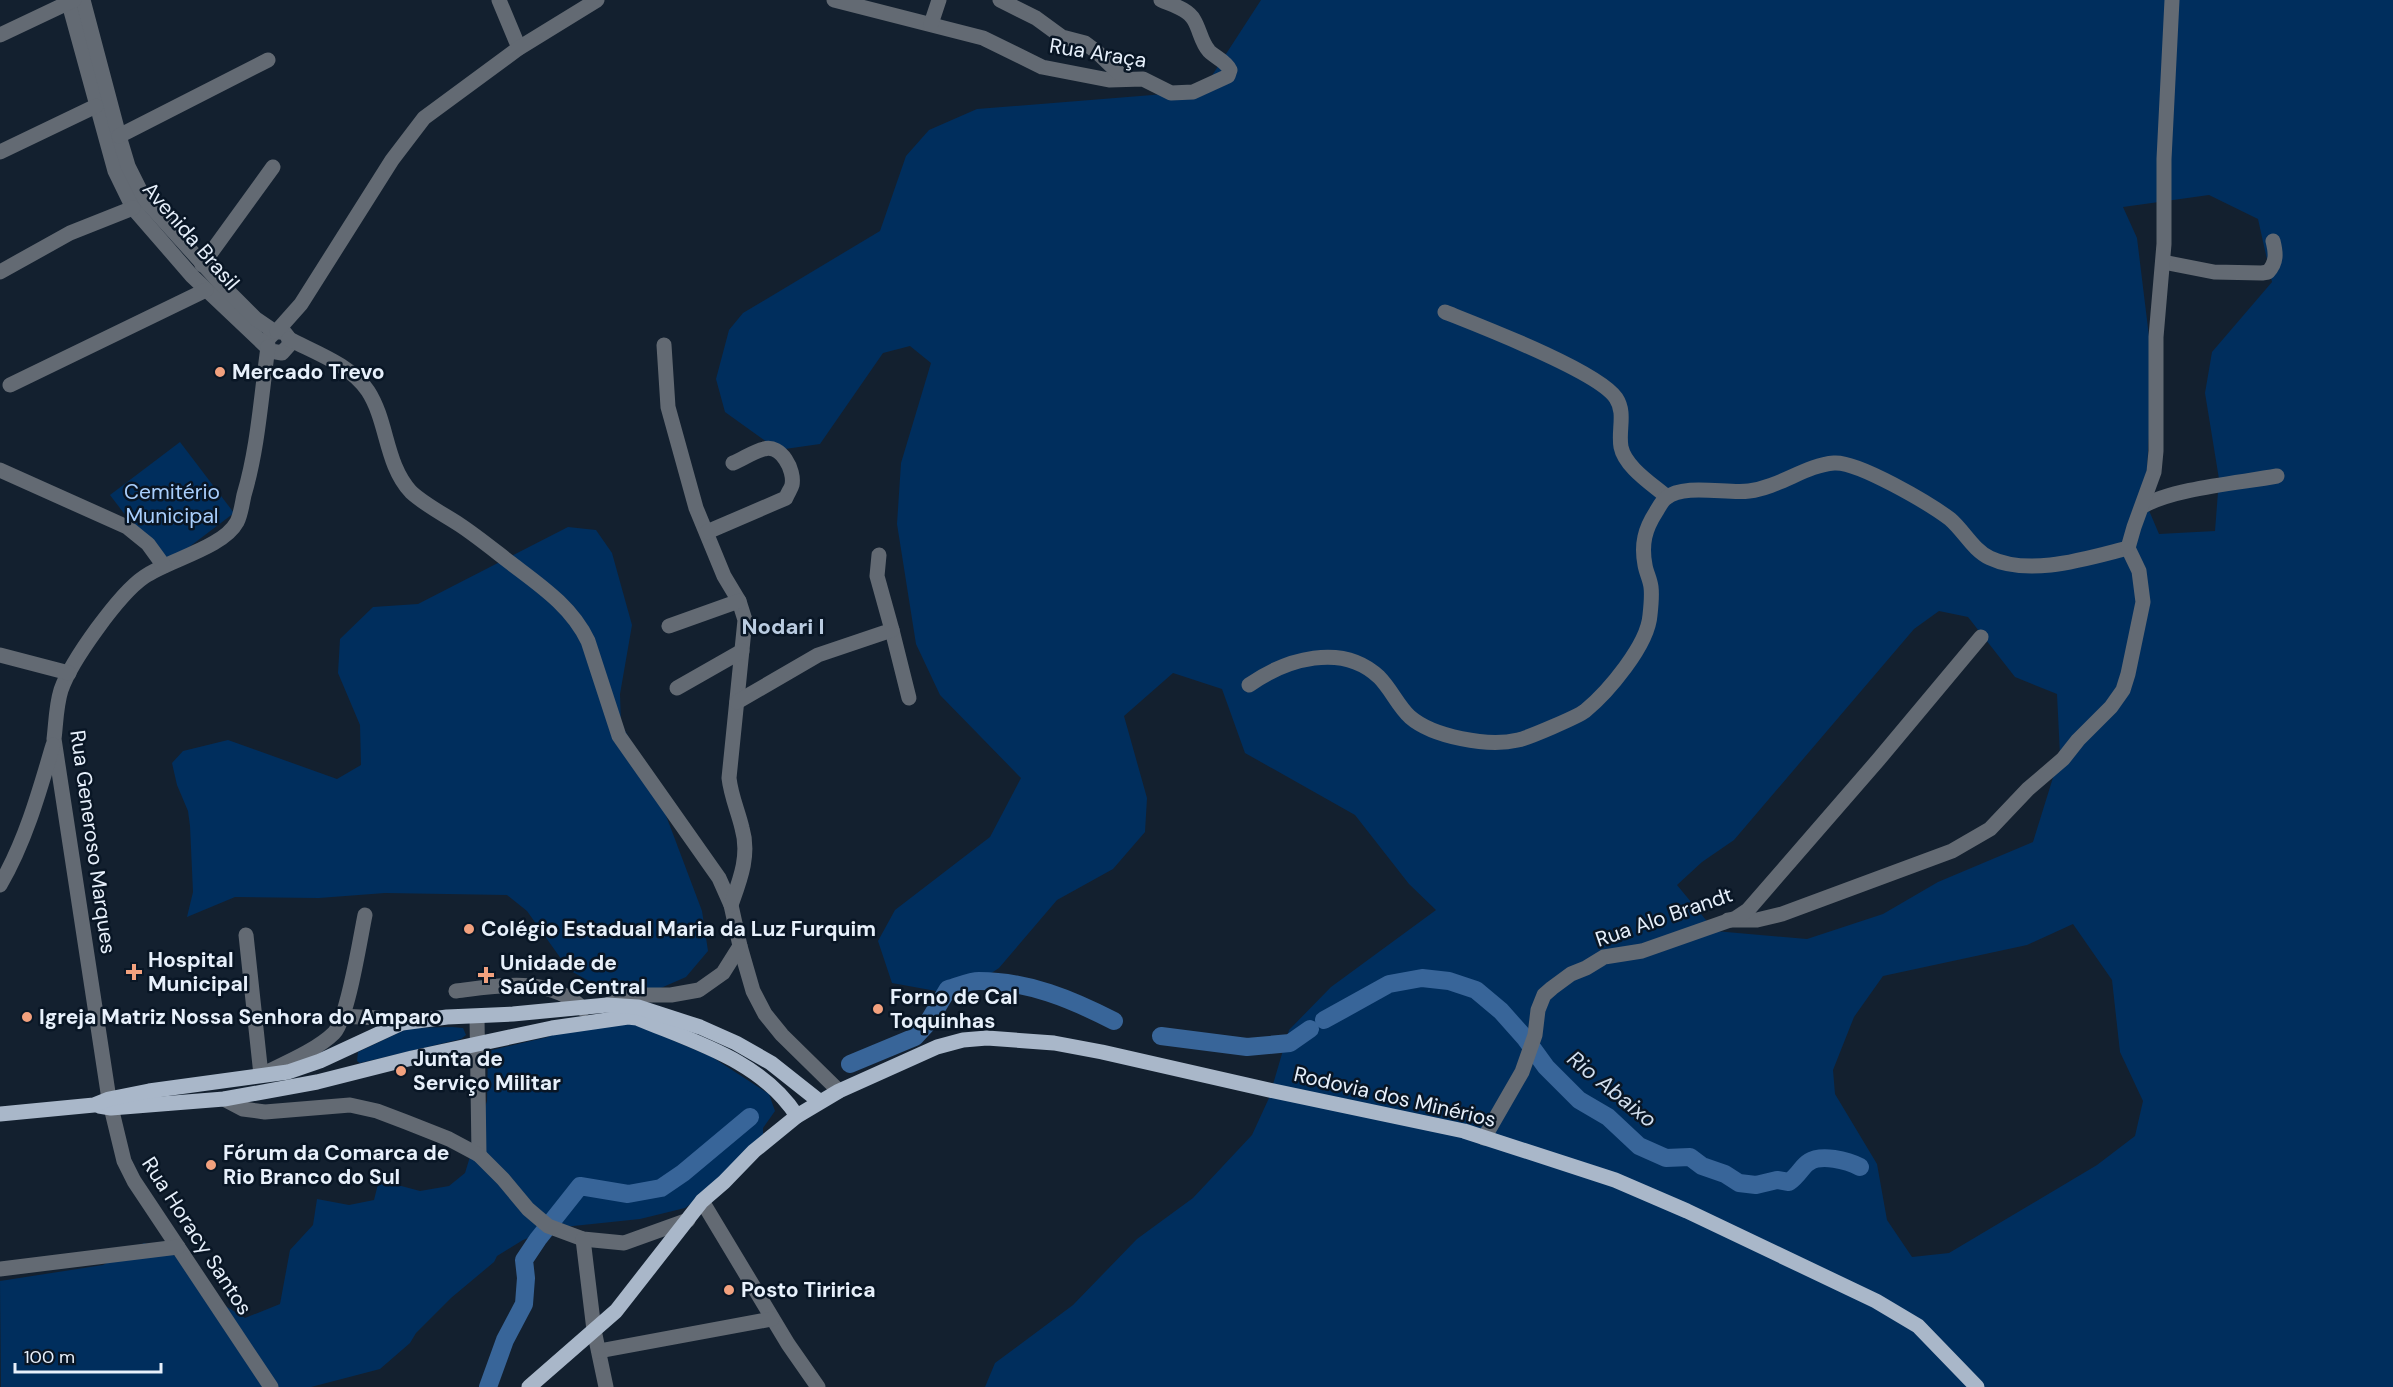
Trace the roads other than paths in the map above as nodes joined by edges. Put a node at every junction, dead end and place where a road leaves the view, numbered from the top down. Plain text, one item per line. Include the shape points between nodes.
1 (73, 0) edge
2 (499, 0) edge
3 (597, 0) edge
4 (834, 0) edge
5 (1000, 0) edge
6 (1161, 0) edge
7 (2172, 0) edge
8 (933, 9) edge
9 (0, 34) edge
10 (519, 48) junction
11 (268, 60) dead end
12 (1125, 80) junction
13 (96, 106) junction
14 (119, 136) junction
15 (0, 152) edge
16 (273, 167) dead end
17 (133, 208) junction
18 (2273, 241) dead end
19 (2163, 262) junction
20 (202, 265) junction
21 (0, 272) edge
22 (206, 290) junction
23 (1445, 312) dead end
24 (278, 342) junction
25 (664, 345) dead end
26 (10, 385) dead end
27 (733, 463) dead end
28 (0, 470) edge
29 (2277, 476) dead end
30 (1666, 497) junction
31 (2143, 506) junction
32 (707, 532) junction
33 (2128, 548) junction
34 (879, 555) dead end
35 (164, 566) junction
36 (739, 601) junction
37 (669, 626) dead end
38 (892, 630) junction
39 (1981, 637) dead end
40 (742, 651) junction
41 (0, 655) edge
42 (69, 673) junction
43 (1249, 685) dead end
44 (677, 687) dead end
45 (909, 698) dead end
46 (738, 702) junction
47 (54, 739) junction
48 (0, 885) edge
49 (731, 905) junction
50 (365, 915) dead end
51 (1728, 920) junction
52 (246, 935) dead end
53 (740, 946) junction
54 (456, 991) dead end
55 (607, 1005) junction
56 (583, 1009) junction
57 (342, 1016) junction
58 (477, 1017) junction
59 (402, 1023) junction
60 (479, 1043) junction
61 (337, 1052) junction
62 (261, 1075) junction
63 (347, 1075) junction
64 (839, 1091) junction
65 (224, 1099) junction
66 (819, 1101) junction
67 (105, 1104) junction
68 (0, 1114) edge
69 (797, 1116) junction
70 (1484, 1138) junction
71 (479, 1155) junction
72 (702, 1201) junction
73 (688, 1220) junction
74 (583, 1239) junction
75 (178, 1247) junction
76 (0, 1269) edge
77 (772, 1319) junction
78 (594, 1330) junction
79 (599, 1352) junction
80 (271, 1387) edge
81 (529, 1387) edge
82 (606, 1387) edge
83 (818, 1387) edge
84 (1977, 1387) edge

1 - 9 street
1 - 13 street, Avenida Brasil
1 - 14 street, Avenida Brasil
2 - 10 street
3 - 10 street
4 - 8 street, Rua Araça
5 - 12 street via 1043,22 1062,37 1085,43
6 - 12 street, Rua Araça via 1187,12 1205,45 1227,64 1228,76 1193,92 1171,93 1143,78
7 - 19 street
8 - 12 street, Rua Araça via 1042,68
10 - 24 street via 424,118 392,160
11 - 14 street
13 - 15 street
13 - 17 street, Avenida Brasil via 115,171
14 - 20 street, Avenida Brasil via 145,200
16 - 20 street
17 - 21 street via 70,233
17 - 22 street, Avenida Brasil
18 - 19 street via 2275,261 2268,272 2214,272
19 - 31 street via 2156,337 2156,451
20 - 24 street, Avenida Brasil
22 - 24 street, Avenida Brasil
22 - 26 street
23 - 30 street via 1585,374 1611,393 1622,411 1619,433 1624,458
24 - 35 street, Rua Generoso Marques via 263,387 251,473 237,522 202,549
24 - 49 street via 318,355 351,372 369,392 400,476 412,492 568,610 588,641 619,736 719,878
25 - 32 street via 668,407 696,508
27 - 32 street via 765,448 776,450 784,457 792,484 786,498
28 - 35 street via 127,527 148,544
29 - 31 street via 2174,494
30 - 33 street via 1692,490 1765,489 1823,465 1841,463 1874,475 1949,519 1992,559 2053,566
30 - 43 street via 1644,534 1651,587 1648,631 1639,650 1583,713 1518,740 1473,741 1427,729 1409,716 1379,677 1348,660 1319,657 1276,670
31 - 33 street
32 - 36 street via 724,576
33 - 51 street via 2139,571 2143,602 2123,690 2063,759 1990,829 1952,850 1782,914 1756,920
34 - 38 street via 877,576
35 - 42 street, Rua Generoso Marques via 124,594
36 - 37 street
36 - 40 street via 745,620
38 - 45 street
38 - 46 street via 818,655
39 - 51 street, Rua Alo Brandt via 1759,899
40 - 44 street
40 - 46 street
41 - 42 street
42 - 47 street, Rua Generoso Marques via 59,699
46 - 49 street via 729,778 743,830 745,867
47 - 48 street via 36,803
47 - 67 street, Rua Generoso Marques
49 - 53 street
50 - 57 street
51 - 70 street, Rua Alo Brandt via 1642,951 1604,957 1561,980 1544,995 1522,1072
52 - 62 street
53 - 55 street via 723,974 699,990 633,995
53 - 64 street via 753,992 765,1014
54 - 56 street via 514,984 550,990 572,998
55 - 56 main road
55 - 66 main road via 638,1007 736,1043 771,1063
56 - 58 main road
57 - 59 street
57 - 62 street via 335,1032
58 - 59 main road
58 - 60 street
59 - 61 main road
60 - 63 main road
60 - 69 main road via 612,1018 637,1018 748,1068 788,1102
60 - 71 street
61 - 62 main road via 288,1072
61 - 63 main road
62 - 67 main road
63 - 65 main road
64 - 66 main road, Rodovia dos Minérios
64 - 70 main road, Rodovia dos Minérios via 937,1047 963,1040 1017,1040 1102,1052
65 - 67 main road
65 - 71 street via 243,1109 265,1112 350,1105 406,1122
66 - 69 main road, Rodovia dos Minérios
67 - 68 main road
67 - 75 street, Rua Horacy Santos via 134,1181
69 - 72 main road, Rodovia dos Minérios
70 - 84 main road, Rodovia dos Minérios via 1615,1180 1876,1301 1918,1326
71 - 74 street via 548,1226
72 - 73 main road, Rodovia dos Minérios
72 - 77 street
73 - 74 street via 624,1243
73 - 78 main road, Rodovia dos Minérios via 616,1311
74 - 78 street
75 - 76 street
75 - 80 street, Rua Horacy Santos
77 - 79 street
77 - 83 street
78 - 79 street
78 - 81 main road, Rodovia dos Minérios
79 - 82 street

